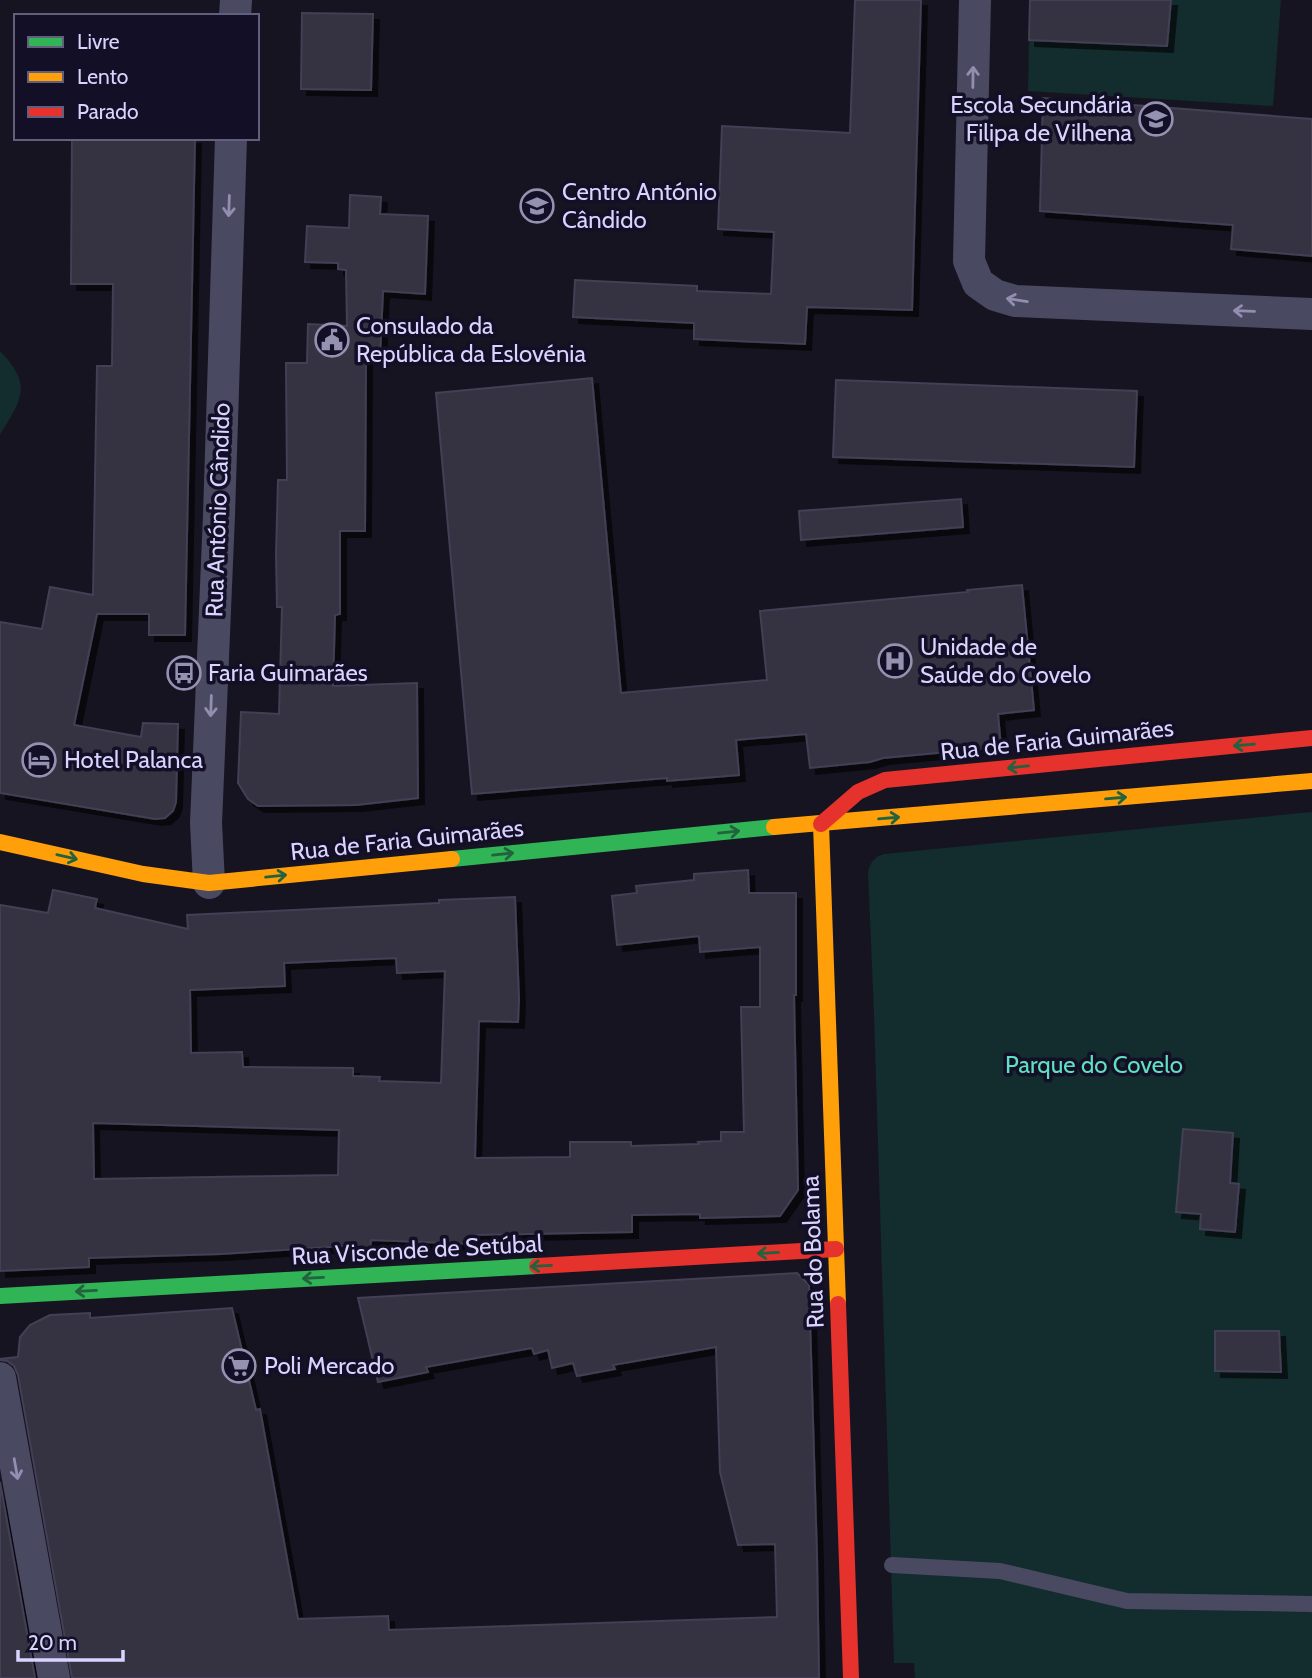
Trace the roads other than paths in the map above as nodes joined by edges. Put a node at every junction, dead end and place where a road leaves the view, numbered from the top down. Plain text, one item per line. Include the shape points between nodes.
1 (975, 0) edge
2 (231, 140) edge
3 (1312, 314) edge
4 (1312, 738) edge
5 (1312, 781) edge
6 (821, 824) junction
7 (0, 842) edge
8 (209, 883) junction
9 (836, 1249) junction
10 (0, 1296) edge
11 (0, 1378) edge
12 (892, 1564) dead end
13 (1312, 1604) edge
14 (54, 1678) edge
15 (851, 1678) edge

3 -> 1 street via 1015,302 978,284 969,261
2 -> 8 street, Rua António Cândido via 206,823
4 -> 6 main road, Rua de Faria Guimarães via 885,780 854,793
6 -> 5 main road, Rua de Faria Guimarães
8 -> 6 main road, Rua de Faria Guimarães
6 - 9 main road, Rua do Bolama
7 -> 8 main road, Rua de Faria Guimarães via 143,874
9 -> 10 main road, Rua Visconde de Setúbal
9 - 15 main road, Rua do Bolama
11 -> 14 street
12 - 13 lane via 1000,1572 1127,1601

